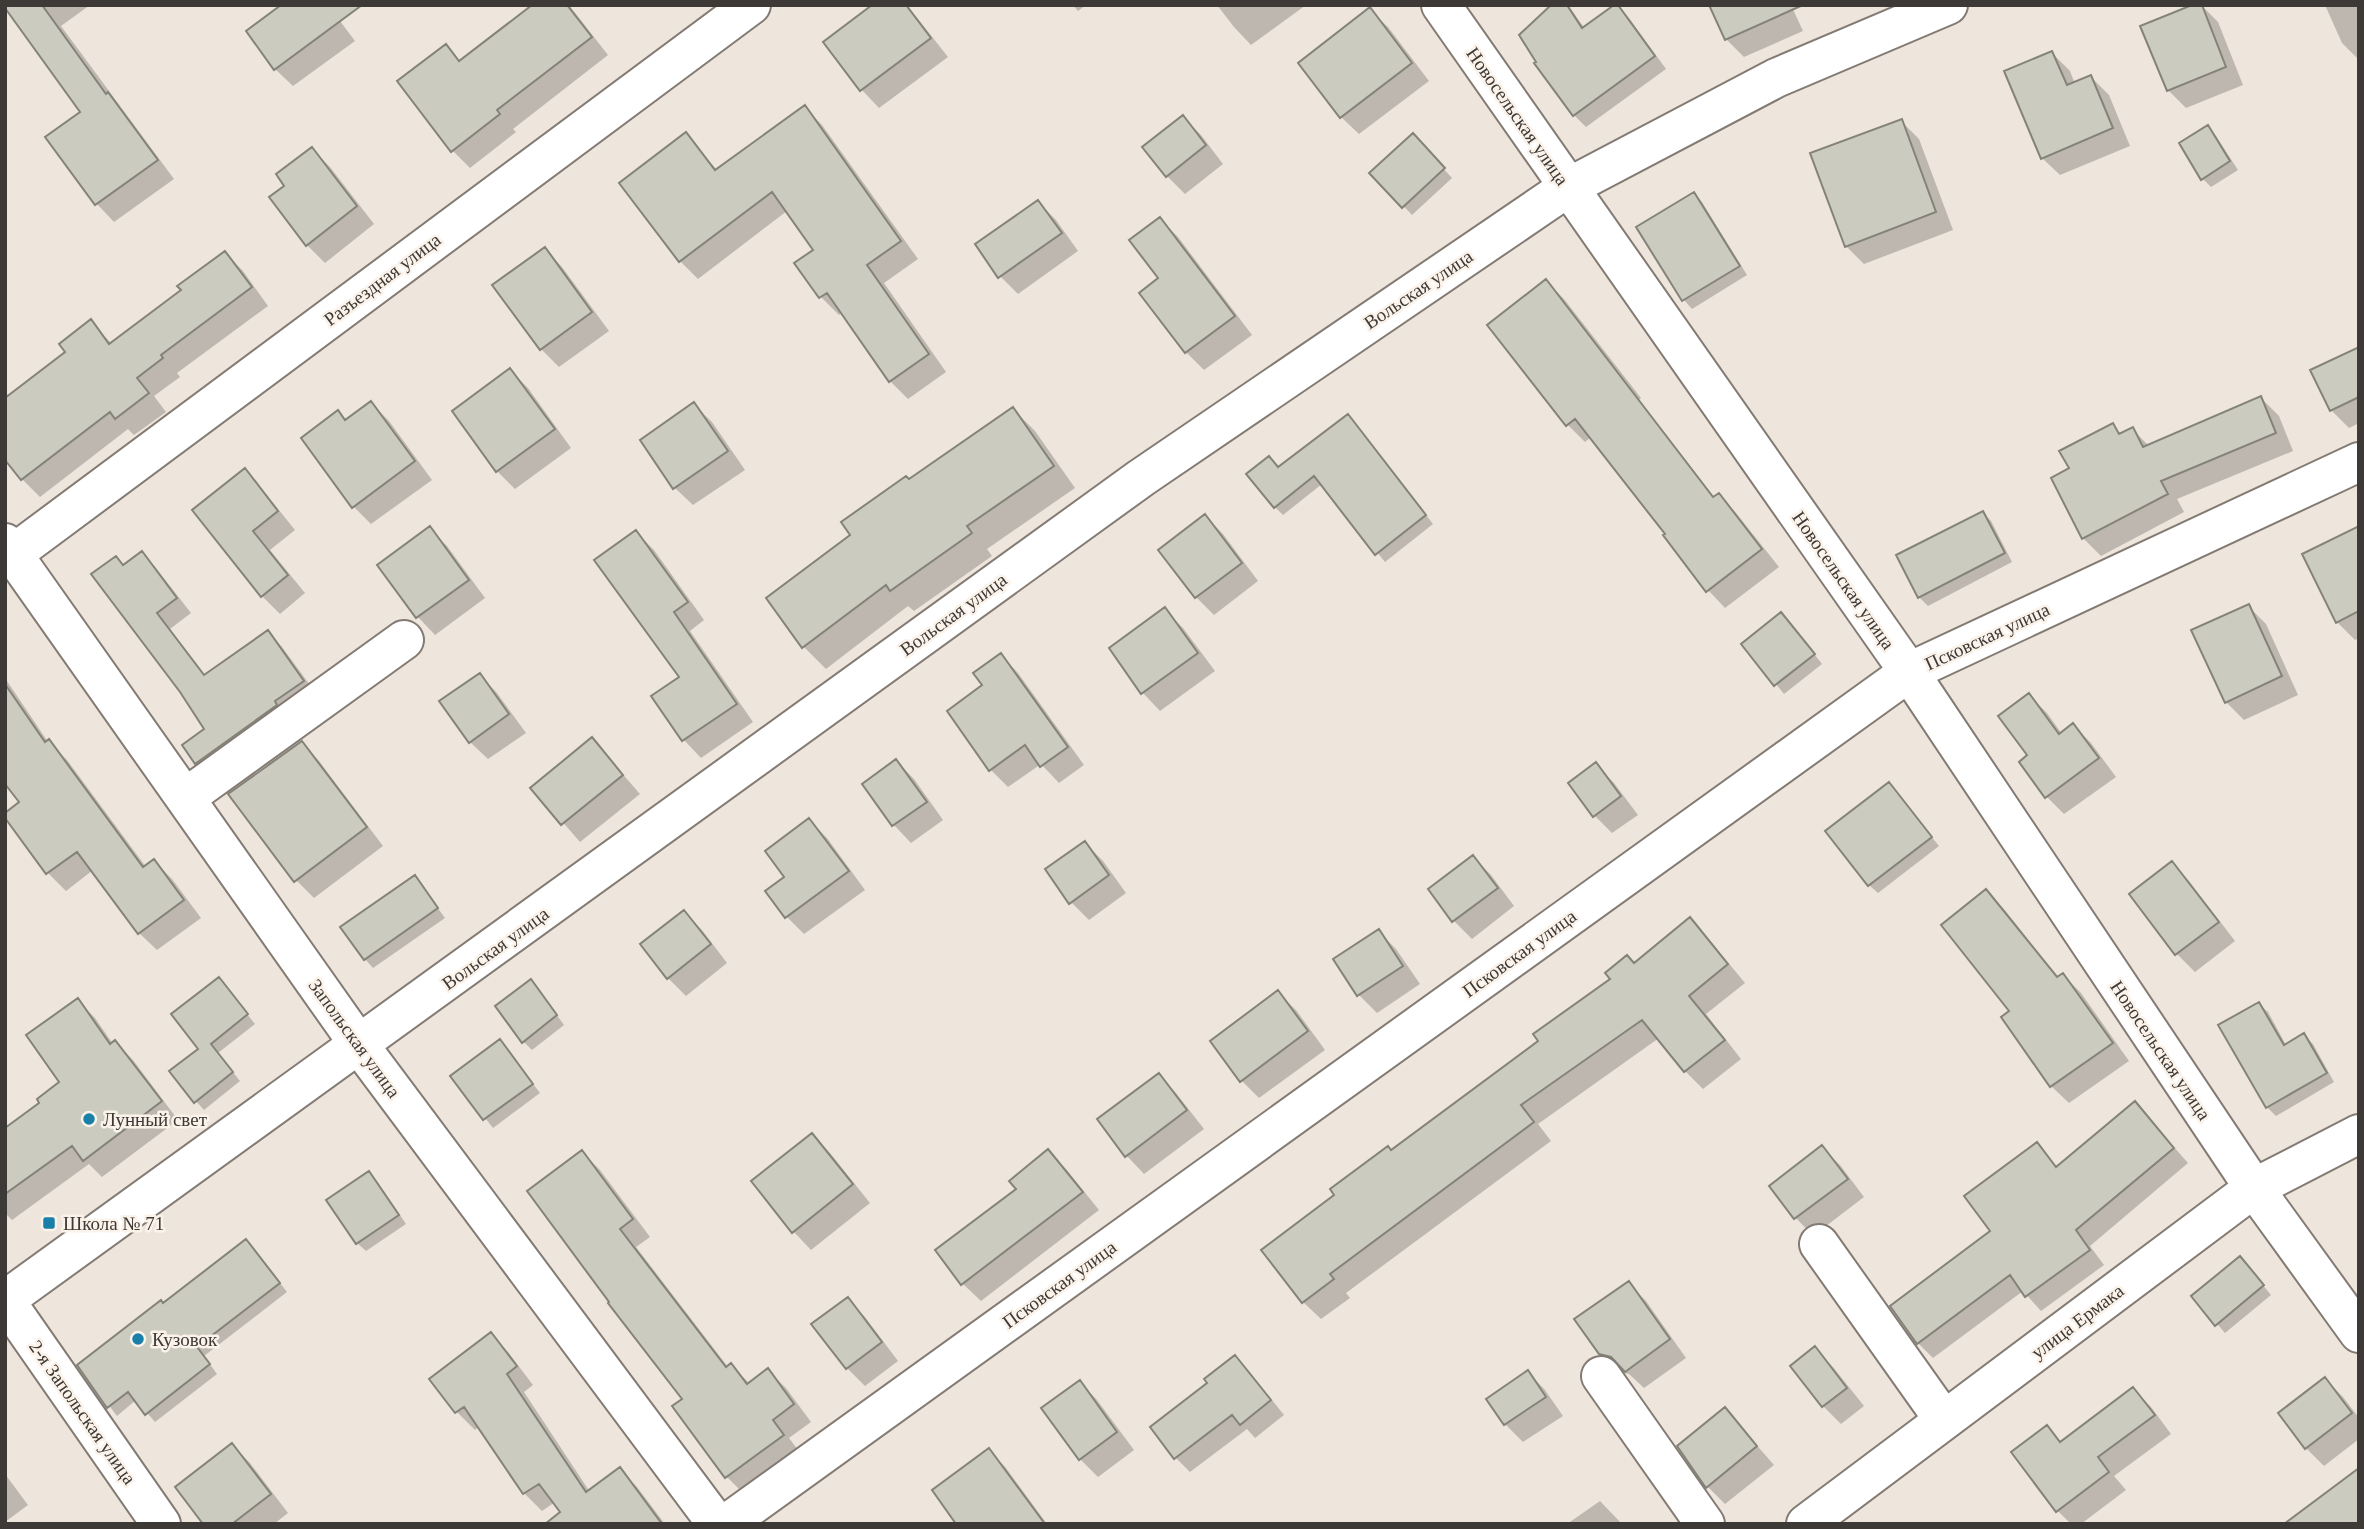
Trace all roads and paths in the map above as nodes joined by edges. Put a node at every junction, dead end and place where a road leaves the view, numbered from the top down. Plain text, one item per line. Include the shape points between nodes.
1 (751, 5) edge
2 (1441, 5) edge
3 (1948, 5) edge
4 (1567, 188) junction
5 (2359, 462) edge
6 (9, 549) edge
7 (404, 640) dead end
8 (1909, 673) junction
9 (185, 797) junction
10 (360, 1046) junction
11 (2359, 1134) edge
12 (2254, 1188) junction
13 (1819, 1244) dead end
14 (5, 1300) edge
15 (2359, 1333) edge
16 (1601, 1376) dead end
17 (1944, 1420) junction
18 (161, 1524) edge
19 (717, 1524) edge
20 (726, 1524) edge
21 (1705, 1524) edge
22 (1806, 1524) edge

1 - 6 street, Разъездная улица
2 - 4 street, Новосельская улица
3 - 4 street, Вольская улица via 1776,78
4 - 8 street, Новосельская улица
4 - 10 street, Вольская улица via 1141,478
5 - 8 street, Псковская улица
6 - 9 street, Запольская улица
7 - 9 street
8 - 12 street, Новосельская улица
8 - 20 street, Псковская улица
9 - 10 street, Запольская улица
10 - 14 street, Вольская улица
10 - 19 street, Запольская улица
11 - 12 street, улица Ермака
12 - 15 street, Новосельская улица
12 - 17 street, улица Ермака
13 - 17 street
14 - 18 street, 2-я Запольская улица
16 - 21 street
17 - 22 street, улица Ермака

